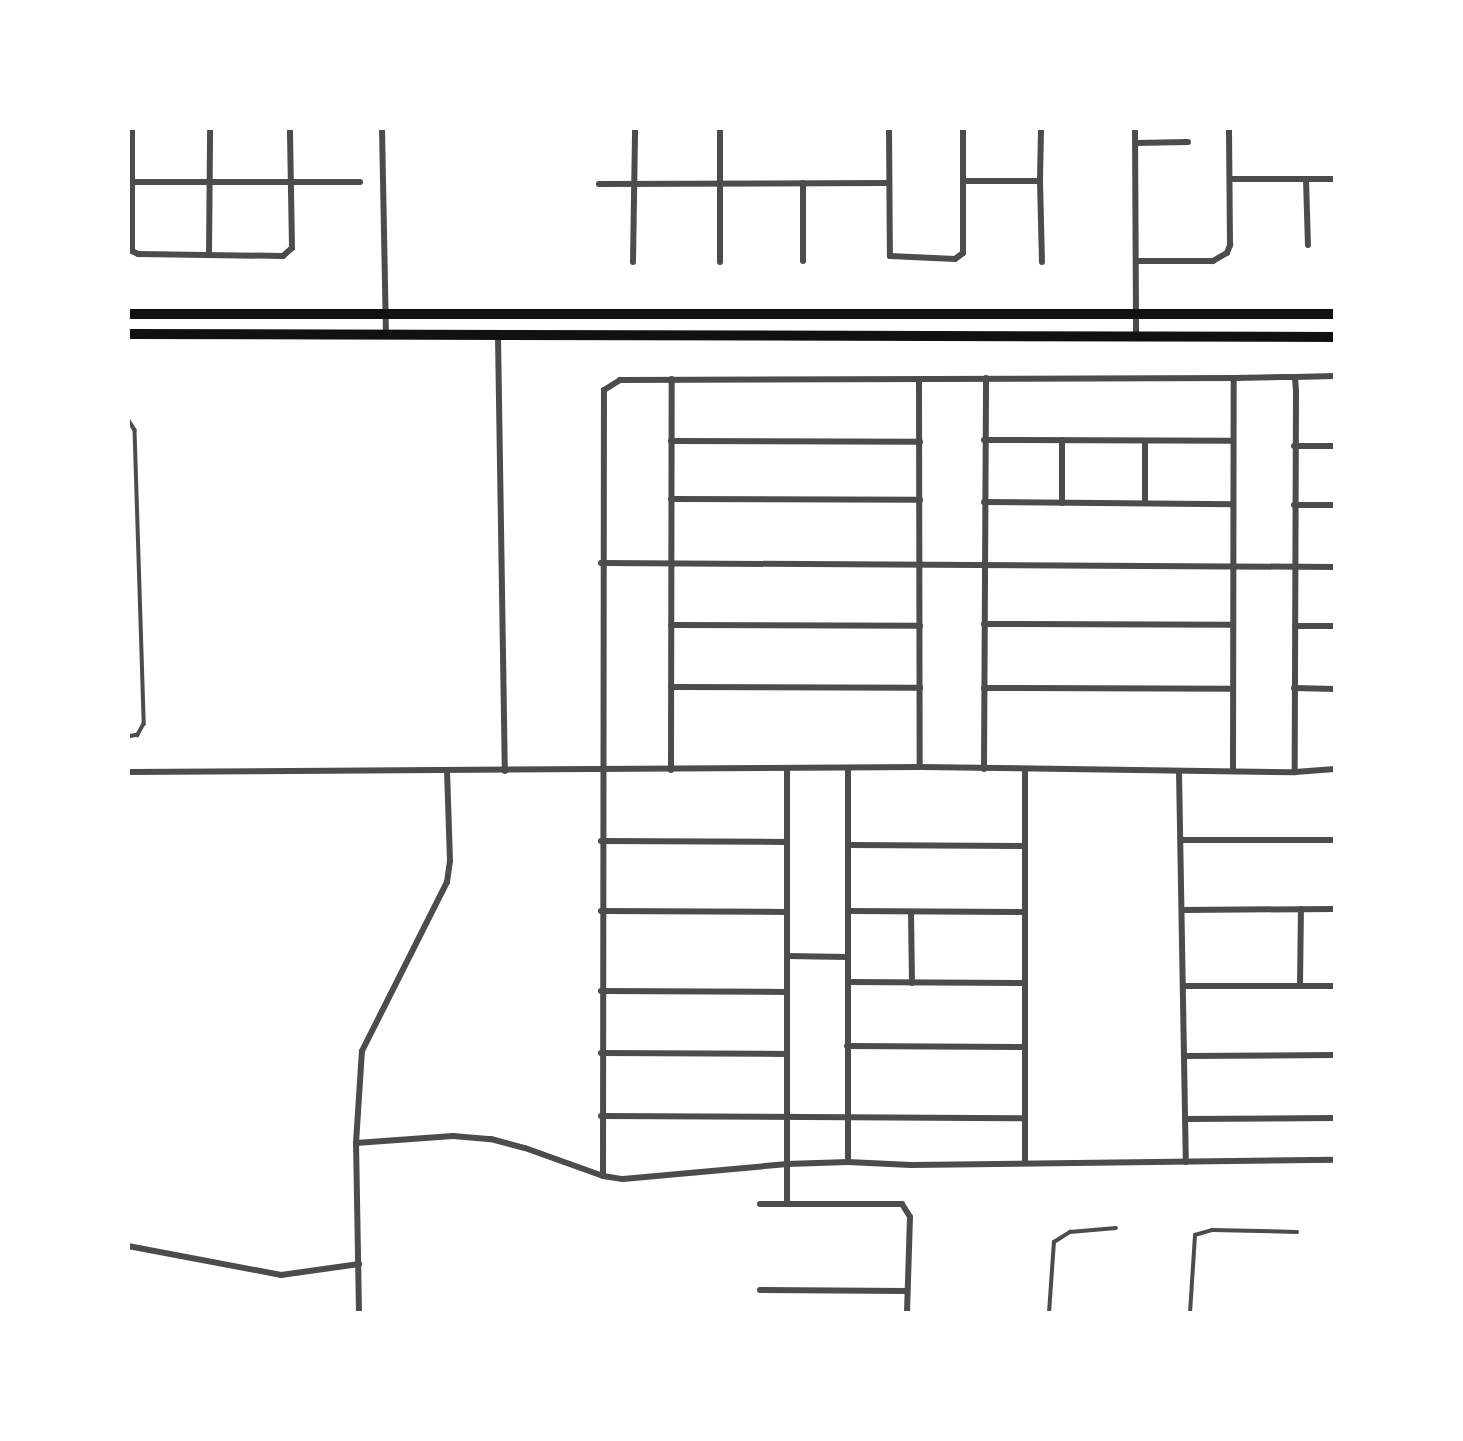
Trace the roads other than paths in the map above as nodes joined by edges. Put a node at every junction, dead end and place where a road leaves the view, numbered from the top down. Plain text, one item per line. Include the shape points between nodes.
1 (132, 128) edge
2 (210, 128) edge
3 (290, 128) edge
4 (382, 128) edge
5 (635, 128) edge
6 (720, 128) edge
7 (889, 128) edge
8 (963, 128) edge
9 (1041, 128) edge
10 (1135, 128) edge
11 (1229, 128) edge
12 (1188, 142) dead end
13 (1135, 143) junction
14 (1230, 178) junction
15 (1306, 179) junction
16 (1335, 179) edge
17 (210, 180) junction
18 (290, 180) junction
19 (963, 181) junction
20 (1041, 181) junction
21 (132, 182) junction
22 (360, 182) dead end
23 (803, 183) junction
24 (889, 183) junction
25 (599, 184) dead end
26 (634, 184) junction
27 (721, 184) junction
28 (1308, 245) dead end
29 (209, 255) junction
30 (803, 261) dead end
31 (1042, 261) dead end
32 (1136, 261) junction
33 (633, 262) dead end
34 (720, 262) dead end
35 (386, 313) junction
36 (1136, 313) junction
37 (128, 314) edge
38 (1335, 314) edge
39 (128, 334) edge
40 (386, 335) junction
41 (498, 335) junction
42 (1136, 336) junction
43 (1335, 337) edge
44 (1335, 376) edge
45 (1295, 377) junction
46 (1234, 378) junction
47 (672, 379) junction
48 (919, 379) junction
49 (986, 379) junction
50 (128, 419) edge
51 (984, 440) junction
52 (1062, 440) junction
53 (671, 441) junction
54 (1145, 441) junction
55 (1233, 441) junction
56 (920, 442) junction
57 (1294, 446) junction
58 (1335, 446) edge
59 (671, 499) junction
60 (920, 500) junction
61 (984, 502) junction
62 (1062, 503) junction
63 (1145, 503) junction
64 (1233, 504) junction
65 (1294, 505) junction
66 (1335, 505) edge
67 (601, 563) junction
68 (671, 564) junction
69 (920, 565) junction
70 (984, 565) junction
71 (1233, 567) junction
72 (1294, 567) junction
73 (1335, 567) edge
74 (984, 624) junction
75 (671, 625) junction
76 (1233, 625) junction
77 (920, 626) junction
78 (1295, 626) junction
79 (1335, 626) edge
80 (671, 687) junction
81 (920, 688) junction
82 (984, 688) junction
83 (1294, 688) junction
84 (1233, 689) junction
85 (1335, 689) edge
86 (128, 737) edge
87 (920, 767) junction
88 (848, 768) junction
89 (787, 769) junction
90 (984, 769) junction
91 (1335, 769) edge
92 (601, 770) junction
93 (671, 770) junction
94 (1025, 770) junction
95 (447, 771) junction
96 (505, 771) junction
97 (1180, 771) junction
98 (1233, 771) junction
99 (128, 772) edge
100 (1295, 772) junction
101 (1181, 840) junction
102 (1335, 840) edge
103 (601, 841) junction
104 (787, 842) junction
105 (848, 845) junction
106 (1025, 846) junction
107 (1182, 909) junction
108 (1301, 909) junction
109 (1335, 909) edge
110 (601, 911) junction
111 (848, 911) junction
112 (787, 912) junction
113 (911, 912) junction
114 (1025, 912) junction
115 (787, 956) junction
116 (848, 957) junction
117 (848, 982) junction
118 (912, 983) junction
119 (1025, 983) junction
120 (1183, 986) junction
121 (1300, 986) junction
122 (1335, 986) edge
123 (601, 991) junction
124 (787, 992) junction
125 (847, 1046) junction
126 (1025, 1047) junction
127 (601, 1053) junction
128 (787, 1054) junction
129 (1335, 1055) edge
130 (1184, 1056) junction
131 (601, 1116) junction
132 (787, 1117) junction
133 (848, 1118) junction
134 (1025, 1118) junction
135 (1335, 1118) edge
136 (1185, 1119) junction
137 (356, 1143) junction
138 (1335, 1160) edge
139 (848, 1162) junction
140 (1025, 1162) junction
141 (1186, 1162) junction
142 (787, 1164) junction
143 (603, 1176) junction
144 (760, 1204) dead end
145 (787, 1204) junction
146 (1116, 1228) dead end
147 (1297, 1231) dead end
148 (128, 1246) edge
149 (359, 1264) junction
150 (760, 1290) dead end
151 (907, 1291) junction
152 (359, 1313) edge
153 (907, 1313) edge
154 (1049, 1313) edge
155 (1190, 1313) edge

1 - 21 street
2 - 17 street
3 - 18 street
4 - 35 street
5 - 26 street
6 - 27 street
7 - 24 street
8 - 19 street
9 - 20 street
10 - 13 street
11 - 14 street
12 - 13 street
13 - 32 street
14 - 15 street
14 - 32 street via 1227,253 1213,261
15 - 16 street
15 - 28 street
17 - 18 street
17 - 21 street
17 - 29 street
18 - 22 street
18 - 29 street via 292,248 288,253
19 - 20 street
19 - 24 street via 963,253 955,259 890,256
20 - 31 street
21 - 29 street via 132,251
23 - 24 street
23 - 27 street
23 - 30 street
25 - 26 street
26 - 27 street
26 - 33 street
27 - 34 street
32 - 36 street
35 - 36 main road
35 - 37 main road
35 - 40 street
36 - 38 main road
36 - 42 street
39 - 40 main road
40 - 41 main road
41 - 42 main road
41 - 96 street
42 - 43 main road
44 - 45 street
45 - 46 street
45 - 57 street
46 - 49 street
46 - 55 street
47 - 48 street
47 - 53 street
47 - 67 street via 620,380 604,390
48 - 49 street
48 - 56 street
49 - 51 street
50 - 86 lane via 135,430 145,724 138,735
51 - 52 street
51 - 61 street
52 - 54 street
52 - 62 street
53 - 56 street
53 - 59 street
54 - 55 street
54 - 63 street
55 - 64 street
56 - 60 street
57 - 58 street
57 - 65 street
59 - 60 street
59 - 68 street
60 - 69 street
61 - 62 street
61 - 70 street
62 - 63 street
63 - 64 street
64 - 71 street
65 - 66 street
65 - 72 street
67 - 68 street
67 - 92 street
68 - 69 street
68 - 75 street
69 - 70 street
69 - 77 street
70 - 71 street
70 - 74 street
71 - 72 street
71 - 76 street
72 - 73 street
72 - 78 street
74 - 76 street
74 - 82 street
75 - 77 street
75 - 80 street
76 - 84 street
77 - 81 street
78 - 79 street
78 - 83 street
80 - 81 street
80 - 93 street
81 - 87 street
82 - 84 street
82 - 90 street
83 - 85 street
83 - 100 street
84 - 98 street
87 - 88 street
87 - 90 street
88 - 89 street
88 - 105 street
89 - 93 street
89 - 104 street
90 - 94 street
91 - 100 street
92 - 93 street
92 - 96 street
92 - 103 street
94 - 97 street
94 - 106 street
95 - 96 street
95 - 99 street
95 - 137 street via 447,882 362,1051
97 - 98 street
97 - 101 street
98 - 100 street
101 - 102 street
101 - 107 street
103 - 104 street
103 - 110 street
104 - 112 street
105 - 106 street
105 - 111 street
106 - 114 street
107 - 108 street
107 - 120 street
108 - 109 street
108 - 121 street
110 - 112 street
110 - 123 street
111 - 113 street
111 - 116 street
112 - 115 street
113 - 114 street
113 - 118 street
114 - 119 street
115 - 116 street
115 - 124 street
116 - 117 street
117 - 118 street
117 - 125 street
118 - 119 street
119 - 126 street
120 - 121 street
120 - 130 street
121 - 122 street
123 - 124 street
123 - 127 street
124 - 128 street
125 - 126 street
125 - 133 street
126 - 134 street
127 - 128 street
127 - 131 street
128 - 132 street
129 - 130 street
130 - 136 street
131 - 132 street
131 - 143 street
132 - 133 street
132 - 142 street
133 - 134 street
133 - 139 street
134 - 140 street
135 - 136 street
136 - 141 street
137 - 143 street via 453,1136 491,1139
137 - 149 street
138 - 141 street
139 - 140 street
139 - 142 street
140 - 141 street
142 - 143 street via 623,1179
142 - 145 street
144 - 145 street
145 - 151 street via 902,1204 909,1217
146 - 154 lane via 1070,1232 1054,1242
147 - 155 lane via 1212,1230 1195,1235
148 - 149 street via 281,1275
149 - 152 street
150 - 151 street
151 - 153 street

